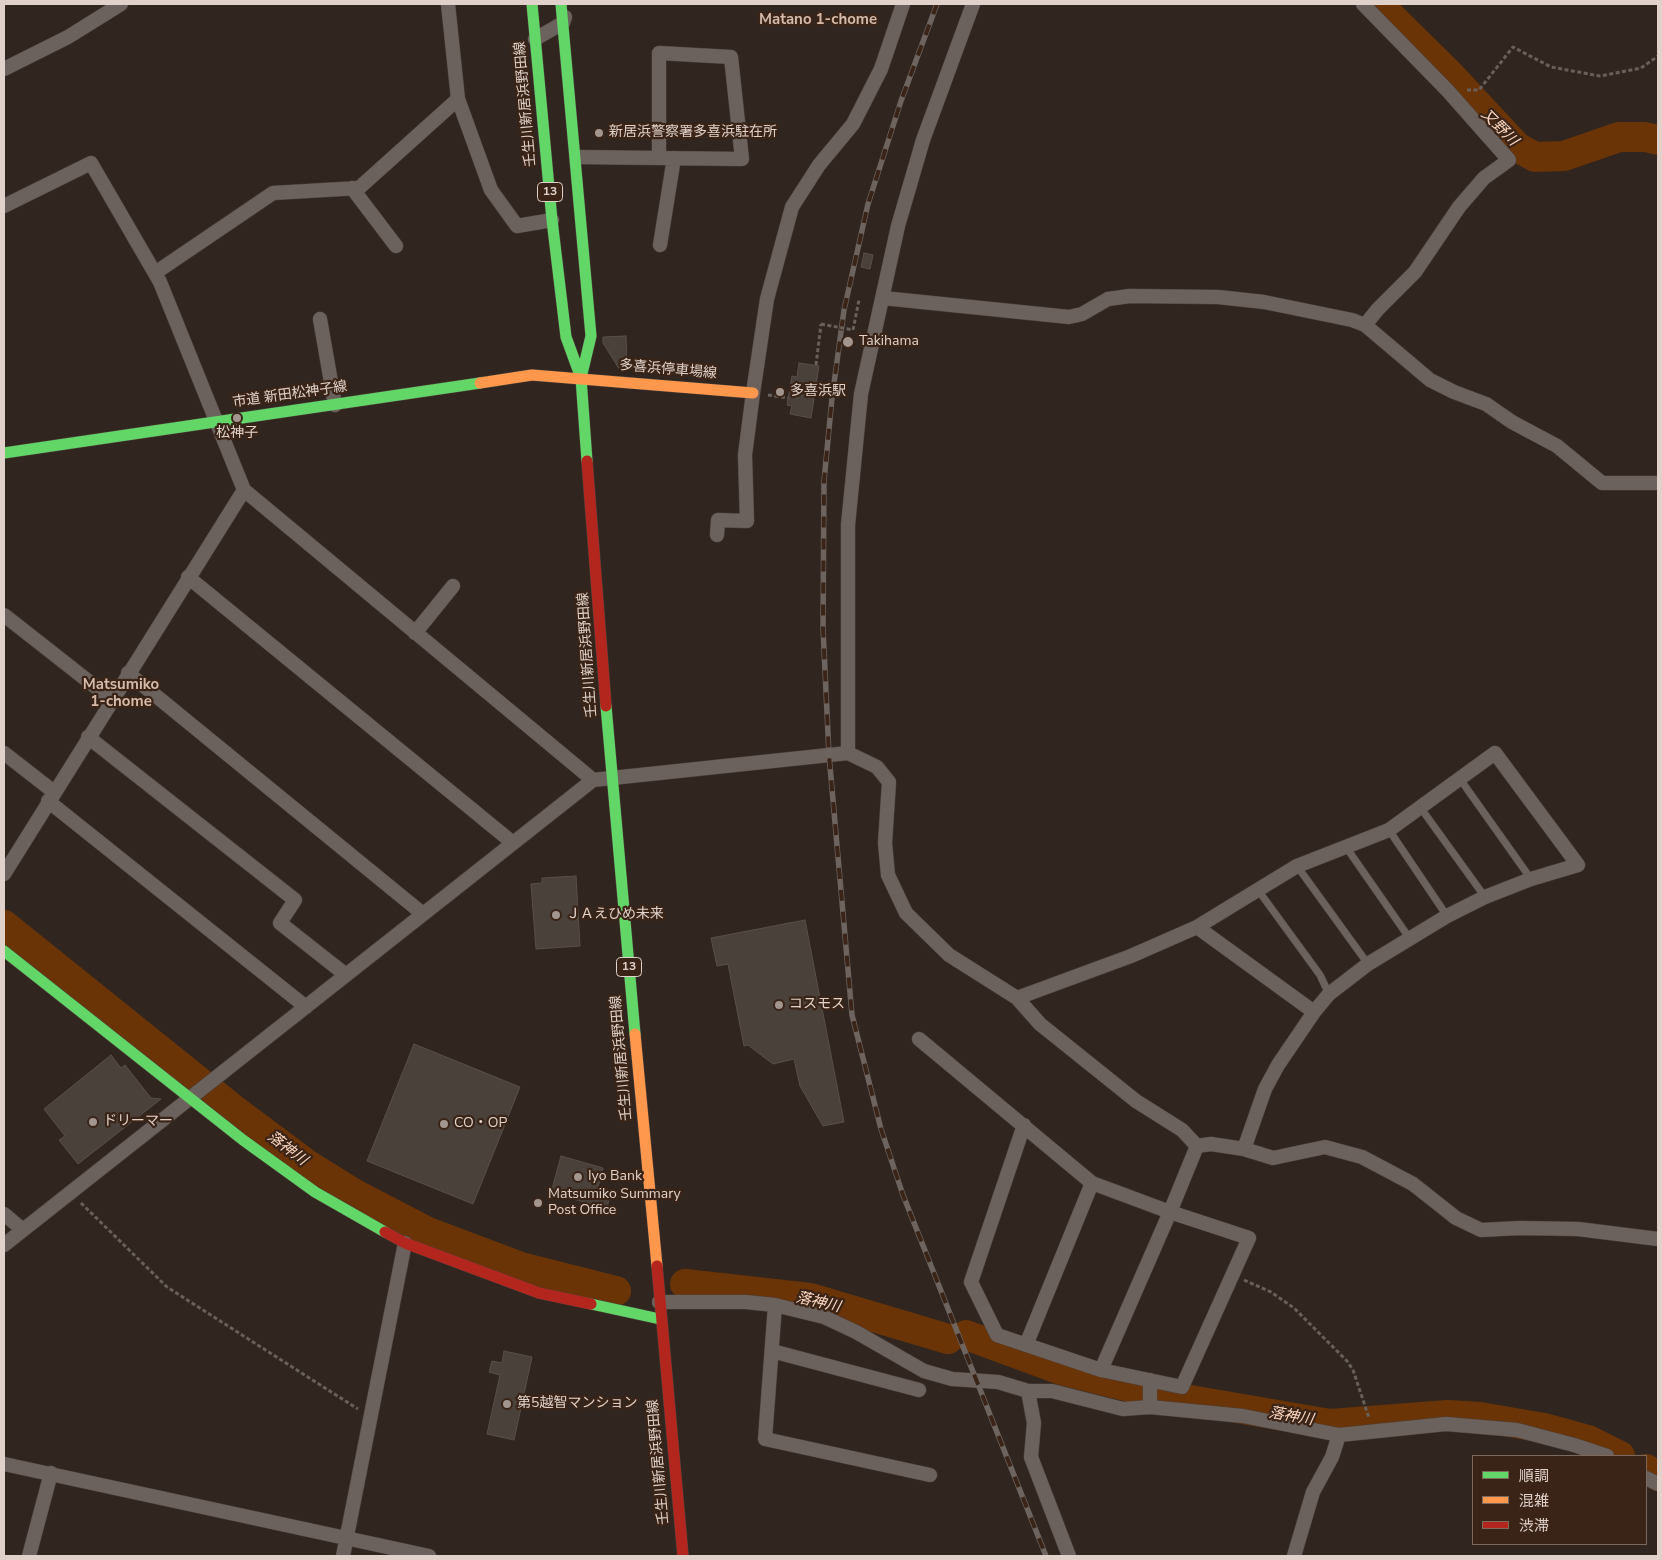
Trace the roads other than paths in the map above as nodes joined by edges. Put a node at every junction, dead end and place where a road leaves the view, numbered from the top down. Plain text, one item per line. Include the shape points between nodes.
1 (121, 4) edge
2 (448, 4) edge
3 (532, 4) edge
4 (561, 4) edge
5 (567, 4) edge
6 (903, 4) edge
7 (973, 4) edge
8 (1363, 4) edge
9 (563, 24) junction
10 (535, 39) junction
11 (4, 69) edge
12 (458, 99) junction
13 (577, 157) junction
14 (659, 157) junction
15 (674, 158) junction
16 (352, 188) junction
17 (4, 206) edge
18 (552, 220) junction
19 (660, 245) dead end
20 (396, 246) dead end
21 (155, 273) junction
22 (883, 298) junction
23 (320, 319) dead end
24 (1365, 325) junction
25 (581, 378) junction
26 (753, 392) junction
27 (335, 405) junction
28 (217, 420) junction
29 (4, 453) edge
30 (1658, 483) edge
31 (244, 490) junction
32 (717, 535) dead end
33 (188, 577) junction
34 (453, 586) dead end
35 (4, 615) edge
36 (415, 633) junction
37 (128, 673) junction
38 (111, 700) junction
39 (88, 737) junction
40 (4, 753) edge
41 (848, 753) junction
42 (612, 777) junction
43 (1460, 779) junction
44 (593, 780) junction
45 (51, 796) junction
46 (1420, 808) junction
47 (1389, 830) junction
48 (514, 843) junction
49 (1346, 847) junction
50 (1297, 866) junction
51 (4, 874) edge
52 (1531, 879) junction
53 (1258, 890) junction
54 (1485, 897) junction
55 (423, 914) junction
56 (1447, 916) junction
57 (1197, 926) junction
58 (1410, 939) junction
59 (4, 951) edge
60 (1368, 964) junction
61 (346, 975) junction
62 (1330, 994) junction
63 (1016, 998) junction
64 (306, 1007) junction
65 (1314, 1012) junction
66 (919, 1038) dead end
67 (194, 1096) junction
68 (1024, 1125) junction
69 (1197, 1146) junction
70 (1244, 1149) junction
71 (1092, 1183) junction
72 (1170, 1212) junction
73 (4, 1214) edge
74 (23, 1230) junction
75 (1658, 1239) edge
76 (406, 1243) junction
77 (4, 1245) edge
78 (658, 1302) junction
79 (775, 1305) junction
80 (660, 1319) junction
81 (1026, 1345) junction
82 (772, 1351) junction
83 (1101, 1370) junction
84 (1150, 1381) junction
85 (919, 1390) dead end
86 (1028, 1391) junction
87 (1150, 1406) junction
88 (1339, 1435) junction
89 (1604, 1455) edge
90 (4, 1464) edge
91 (51, 1474) junction
92 (930, 1475) dead end
93 (346, 1539) junction
94 (29, 1556) edge
95 (343, 1556) edge
96 (430, 1556) edge
97 (682, 1556) edge
98 (1069, 1556) edge
99 (1294, 1556) edge

1 - 11 street via 68,37
2 - 12 street
3 - 10 main road, 壬生川新居浜野田線 / 13
4 - 9 main road, 壬生川新居浜野田線 / 13
5 - 9 street
6 - 26 street via 881,69 853,124 819,165 792,207 768,299
7 - 22 street via 923,140 898,226
8 - 24 street via 1448,91 1509,160 1484,178 1459,208 1416,272
9 - 10 street
9 - 13 main road, 壬生川新居浜野田線 / 13
10 - 18 main road, 壬生川新居浜野田線 / 13
12 - 16 street via 359,188
12 - 18 street via 491,190 517,226
13 - 14 street
13 - 25 main road, 壬生川新居浜野田線 / 13 via 591,336
14 - 15 street
14 - 15 street via 659,53 731,58 742,160
15 - 19 street
16 - 20 street
16 - 21 street via 273,193
17 - 21 street via 90,163
18 - 25 main road, 壬生川新居浜野田線 / 13 via 566,337
21 - 28 street
22 - 24 street via 1069,317 1082,314 1108,299 1130,296 1218,297 1264,302
22 - 41 street via 862,394 848,525
23 - 27 street
24 - 30 street via 1430,380 1486,404 1557,446 1602,483
25 - 26 main road, 多喜浜停車場線
25 - 27 main road, 市道 新田松神子線 via 532,375
25 - 42 main road, 壬生川新居浜野田線 / 13
26 - 32 street via 745,455 747,520 718,520
27 - 28 main road, 市道 新田松神子線
28 - 29 main road, 市道 新田松神子線
28 - 31 street
31 - 33 street
31 - 36 street
33 - 37 street
33 - 48 street
34 - 36 street
35 - 38 street
36 - 44 street
37 - 38 street
37 - 55 street
38 - 39 street
39 - 45 street
39 - 61 street via 295,900 280,922
40 - 45 street
41 - 42 street
41 - 63 street via 877,767 889,782 885,843 888,875 906,913 949,956
42 - 44 street
42 - 78 main road, 壬生川新居浜野田線 / 13
43 - 46 street
43 - 52 lane
43 - 52 street via 1495,753 1578,865
44 - 48 street
45 - 51 street
45 - 64 street
46 - 47 street
46 - 54 lane
47 - 49 street
47 - 56 lane
48 - 55 street
49 - 50 street
49 - 58 lane
50 - 53 street
50 - 60 lane
52 - 54 street
53 - 57 street
53 - 62 lane via 1320,975
54 - 56 street
55 - 61 street
56 - 58 street
57 - 63 street via 1131,956
57 - 65 street
58 - 60 street
59 - 67 main road
60 - 62 street
61 - 64 street
62 - 65 street
63 - 69 street via 1040,1024 1136,1101 1182,1130
64 - 67 street
65 - 70 street via 1265,1089
66 - 68 street
67 - 74 street
67 - 76 main road via 243,1140 315,1192
68 - 71 street
68 - 81 street via 971,1282 997,1335
69 - 70 street via 1212,1144
69 - 72 street
70 - 75 street via 1273,1158 1325,1147 1362,1157 1413,1184 1456,1218 1482,1230 1578,1230
71 - 72 street
71 - 81 street
72 - 83 street
72 - 84 street via 1249,1238 1182,1387
73 - 74 street
74 - 77 street
76 - 80 main road via 540,1293
76 - 93 street
78 - 79 street
78 - 80 main road, 壬生川新居浜野田線 / 13
79 - 82 street
79 - 86 street via 824,1317 924,1371 952,1379 998,1382
80 - 97 main road, 壬生川新居浜野田線 / 13
81 - 83 street
82 - 85 street
82 - 92 street via 765,1439
83 - 84 street
84 - 87 street
86 - 87 street via 1052,1391 1123,1409
86 - 98 street via 1034,1423 1031,1457
87 - 88 street via 1243,1416
88 - 89 street via 1446,1424 1517,1430
88 - 99 street via 1332,1457 1313,1492
90 - 91 street
91 - 93 street via 181,1500
91 - 94 street
93 - 95 street
93 - 96 street

